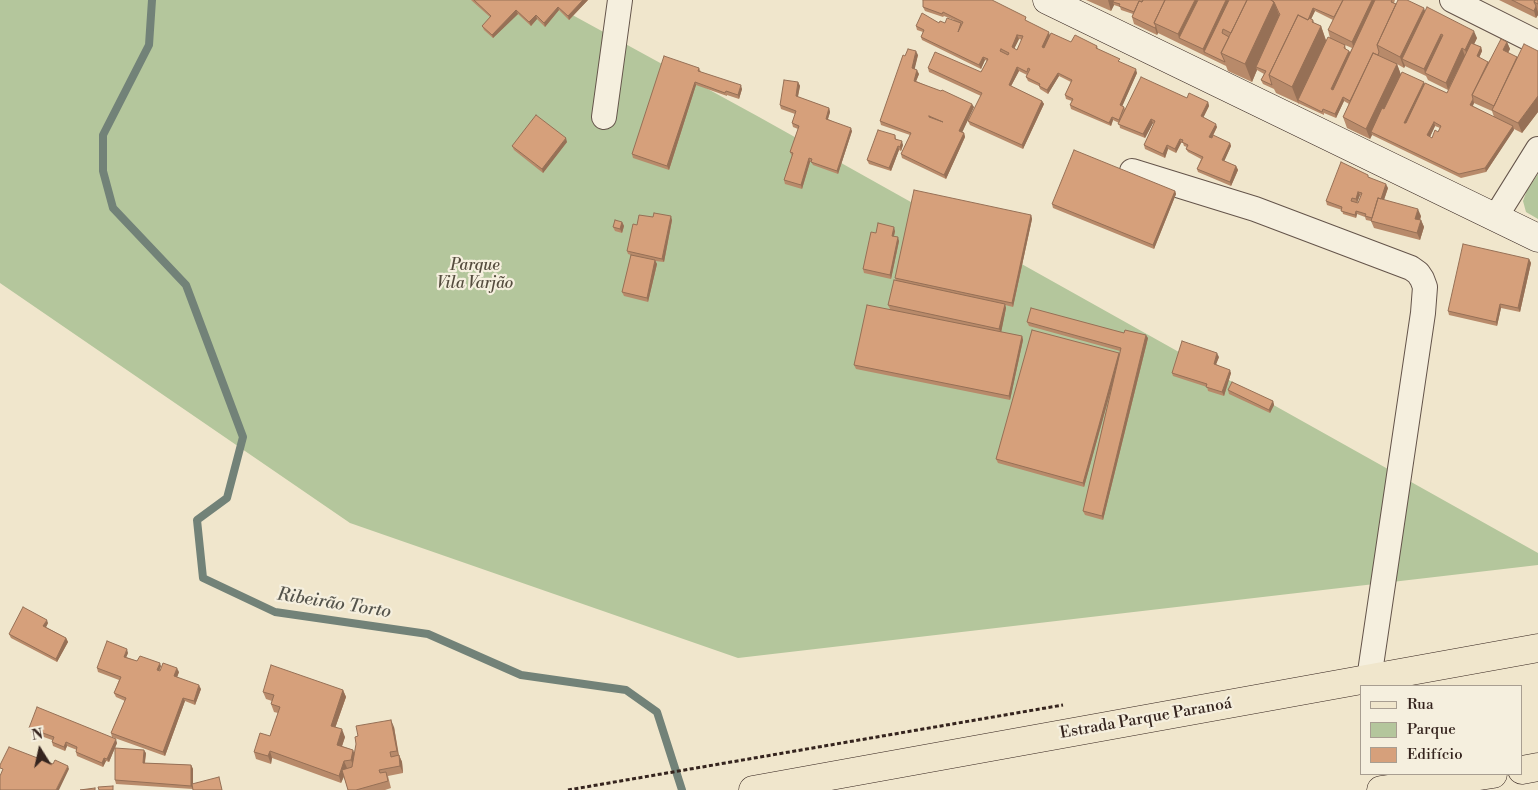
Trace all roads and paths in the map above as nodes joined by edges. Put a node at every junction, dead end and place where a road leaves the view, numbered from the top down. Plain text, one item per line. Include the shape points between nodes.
1 (620, 0) edge
2 (1047, 0) edge
3 (1452, 0) edge
4 (1538, 43) edge
5 (604, 116) dead end
6 (1538, 149) edge
7 (1132, 171) edge
8 (1495, 218) junction
9 (1538, 238) edge
10 (1538, 648) edge
11 (1369, 679) junction
12 (750, 759) dead end
13 (1538, 767) edge
14 (1523, 770) edge
15 (1486, 775) edge
16 (759, 789) edge
17 (568, 790) edge
18 (1381, 790) edge

1 - 5 street
2 - 8 street
3 - 4 street
6 - 8 street
7 - 11 street via 1264,213 1411,268 1422,279 1425,287 1423,313
8 - 9 street
10 - 11 main road, Estrada Parque Paranoá
11 - 16 main road, Estrada Parque Paranoá
12 - 17 path
13 - 14 main road
15 - 18 main road

